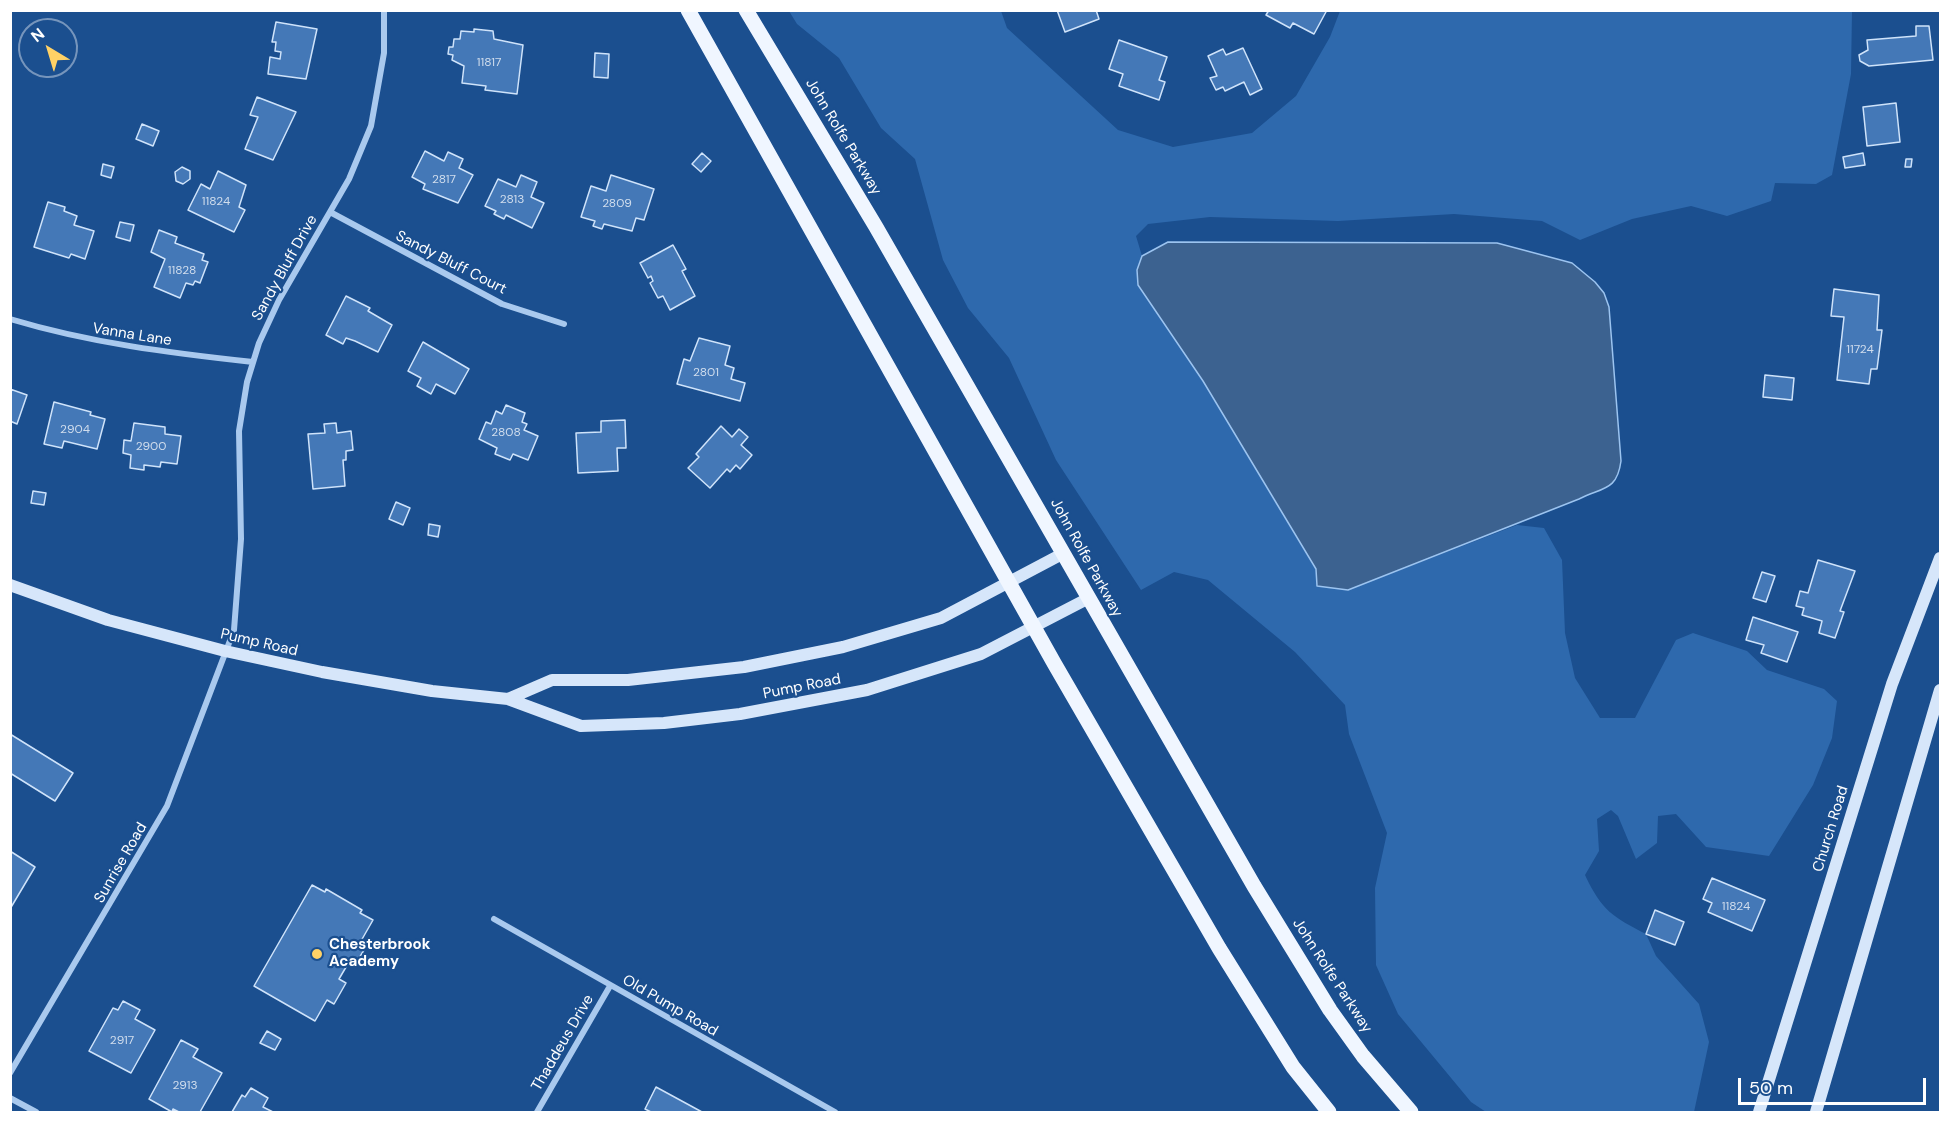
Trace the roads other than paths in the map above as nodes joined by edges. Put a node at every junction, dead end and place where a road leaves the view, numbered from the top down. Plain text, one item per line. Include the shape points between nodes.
1 (384, 10) edge
2 (688, 10) edge
3 (746, 10) edge
4 (330, 212) junction
5 (10, 319) edge
6 (564, 324) dead end
7 (253, 362) junction
8 (1064, 554) junction
9 (1941, 558) edge
10 (1008, 582) junction
11 (10, 585) edge
12 (1089, 598) junction
13 (1033, 627) junction
14 (225, 651) junction
15 (1941, 690) edge
16 (508, 699) junction
17 (494, 919) dead end
18 (610, 986) junction
19 (10, 1073) edge
20 (10, 1098) edge
21 (36, 1113) edge
22 (537, 1113) edge
23 (835, 1113) edge
24 (1329, 1113) edge
25 (1411, 1113) edge
26 (1759, 1113) edge
27 (1816, 1113) edge

1 - 4 street, Sandy Bluff Drive via 384,53 370,126 349,179
2 - 10 main road
3 - 8 main road, John Rolfe Parkway
4 - 6 street, Sandy Bluff Court via 502,304
4 - 7 street, Sandy Bluff Drive via 279,300
5 - 7 street, Vanna Lane via 140,350
7 - 14 street, Sandy Bluff Drive via 239,431 241,539 237,615
8 - 10 main road, Pump Road
8 - 12 main road, John Rolfe Parkway
9 - 26 main road, Church Road via 1892,684
10 - 13 main road
10 - 16 main road, Pump Road via 941,618 843,647 733,668 628,680 552,681
11 - 14 main road, Pump Road via 108,620
12 - 13 main road, Pump Road
12 - 25 main road, John Rolfe Parkway via 1330,1010
13 - 16 main road, Pump Road via 981,654 867,690 740,714 664,723 580,726
13 - 24 main road via 1250,998 1293,1066
14 - 16 main road, Pump Road via 399,686
14 - 19 street, Sunrise Road via 167,806
15 - 27 main road
17 - 18 street, Old Pump Road
18 - 22 street, Thaddeus Drive
18 - 23 street, Old Pump Road
20 - 21 street

